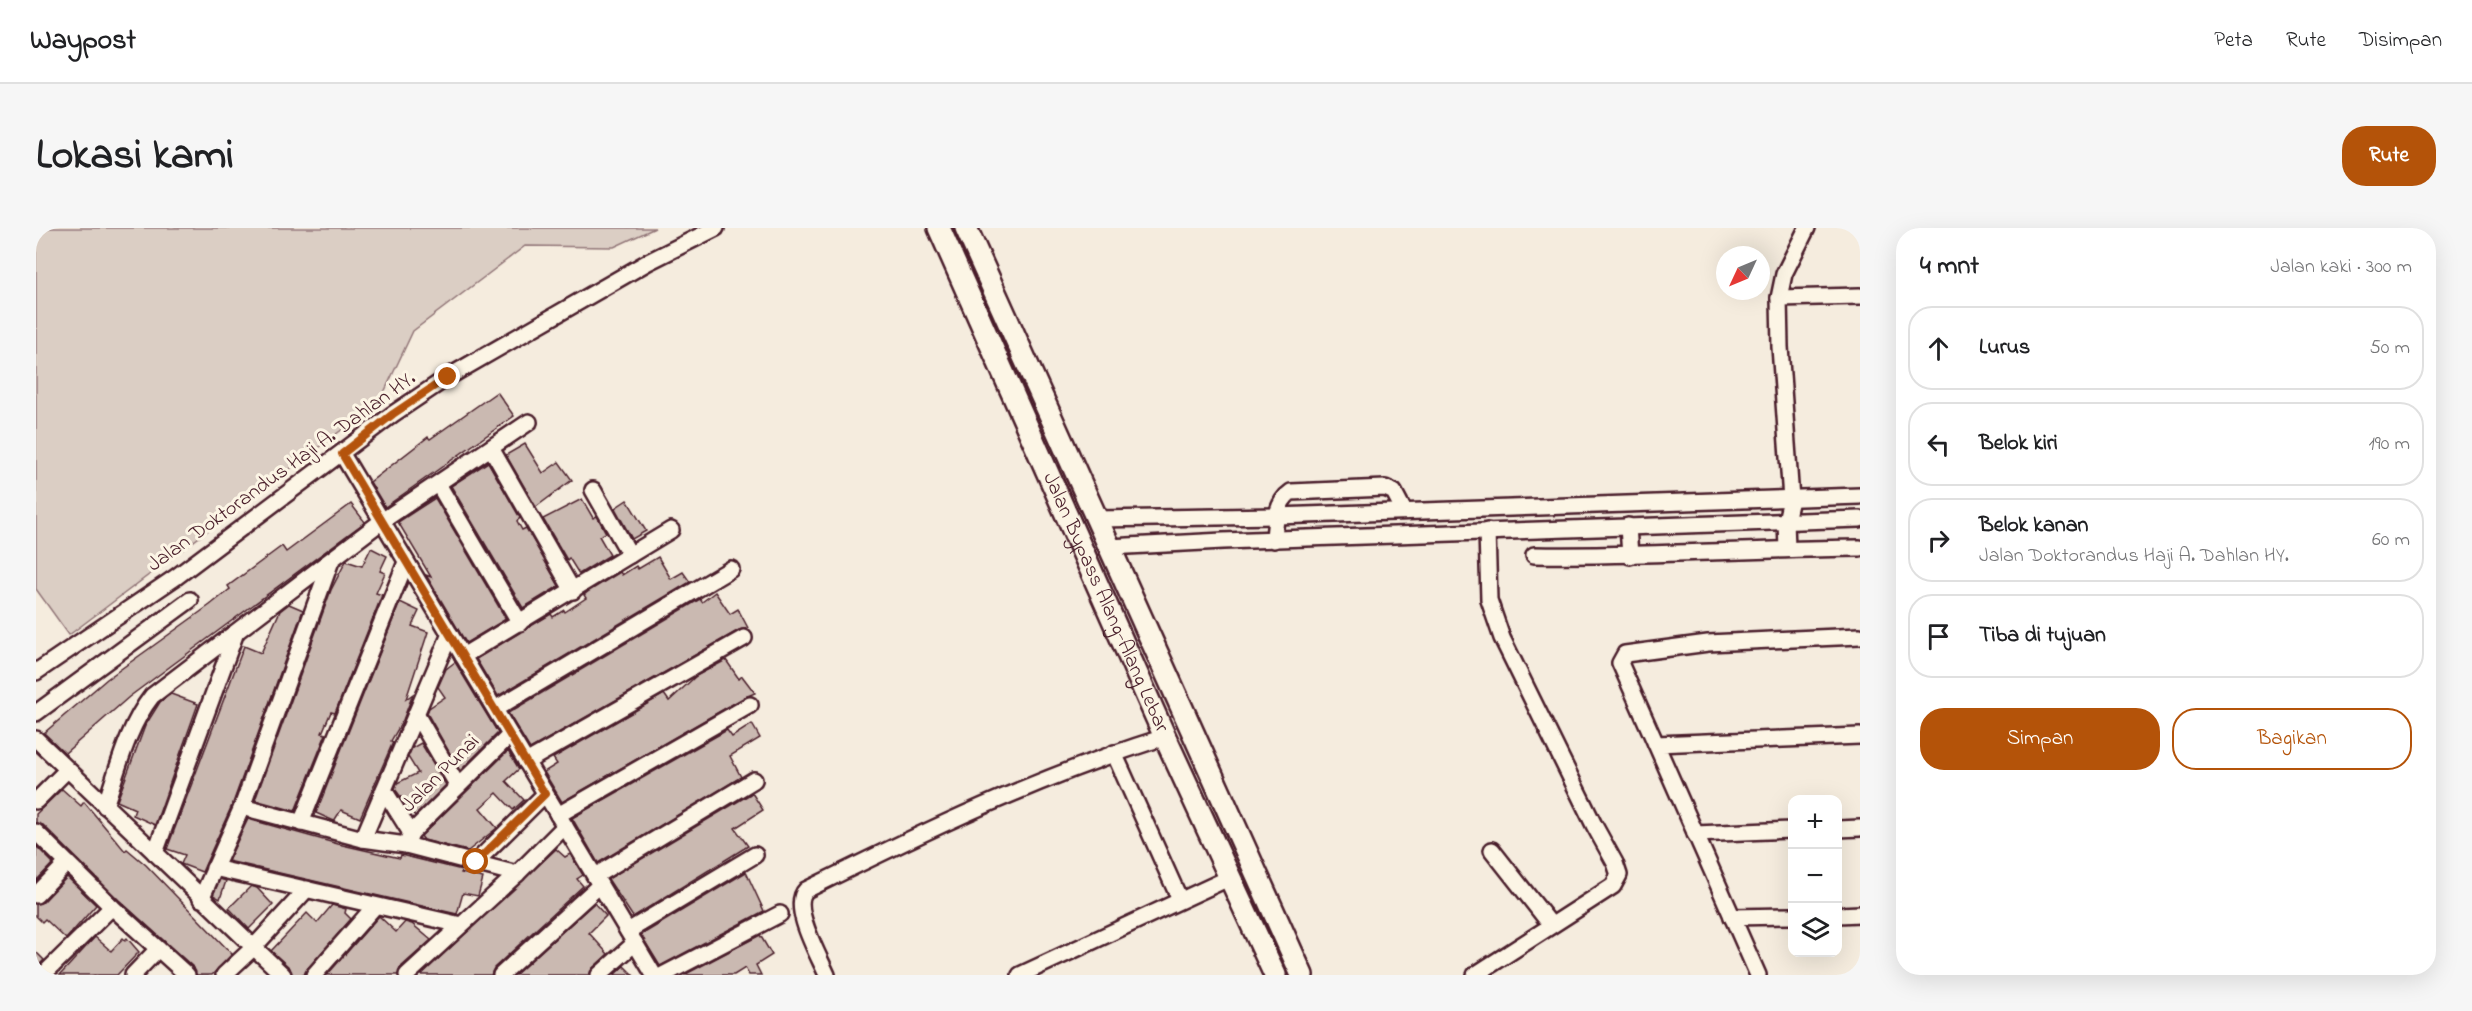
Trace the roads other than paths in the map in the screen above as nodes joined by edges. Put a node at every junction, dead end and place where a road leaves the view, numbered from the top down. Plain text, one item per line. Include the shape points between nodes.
1 (716, 228) edge
2 (939, 228) edge
3 (966, 228) edge
4 (1807, 228) edge
5 (1860, 296) edge
6 (1779, 298) junction
7 (529, 422) dead end
8 (491, 448) junction
9 (342, 454) junction
10 (438, 484) junction
11 (593, 490) dead end
12 (1860, 496) edge
13 (1791, 499) junction
14 (1404, 511) junction
15 (1276, 516) junction
16 (1097, 519) junction
17 (1860, 519) edge
18 (382, 521) junction
19 (1786, 521) junction
20 (1628, 526) junction
21 (670, 530) dead end
22 (1487, 531) junction
23 (1274, 540) junction
24 (1109, 547) junction
25 (1860, 548) edge
26 (1787, 549) junction
27 (630, 555) junction
28 (1534, 555) dead end
29 (1630, 556) junction
30 (331, 561) junction
31 (406, 562) junction
32 (731, 569) dead end
33 (573, 591) junction
34 (190, 600) dead end
35 (520, 623) junction
36 (450, 634) junction
37 (234, 635) junction
38 (1860, 636) edge
39 (744, 638) dead end
40 (463, 656) junction
41 (36, 672) edge
42 (750, 705) dead end
43 (495, 709) junction
44 (36, 713) edge
45 (416, 714) junction
46 (510, 735) junction
47 (1860, 736) edge
48 (1165, 738) junction
49 (36, 739) edge
50 (1656, 744) junction
51 (1114, 753) junction
52 (526, 762) junction
53 (67, 770) junction
54 (754, 780) dead end
55 (458, 786) junction
56 (384, 790) junction
57 (545, 794) junction
58 (36, 801) edge
59 (105, 806) junction
60 (243, 807) junction
61 (561, 820) junction
62 (301, 823) junction
63 (1860, 828) edge
64 (1842, 829) edge
65 (1788, 830) edge
66 (36, 832) edge
67 (1695, 834) junction
68 (363, 839) junction
69 (408, 839) junction
70 (1492, 850) dead end
71 (155, 853) junction
72 (755, 855) dead end
73 (476, 862) junction
74 (67, 863) junction
75 (214, 868) junction
76 (517, 874) junction
77 (1231, 878) junction
78 (597, 881) junction
79 (307, 889) junction
80 (36, 895) edge
81 (201, 899) junction
82 (1180, 900) junction
83 (375, 906) junction
84 (112, 907) junction
85 (780, 914) dead end
86 (1860, 914) edge
87 (1842, 915) edge
88 (1788, 916) edge
89 (1732, 917) junction
90 (461, 925) junction
91 (1551, 925) junction
92 (632, 937) junction
93 (253, 948) junction
94 (159, 949) junction
95 (44, 975) edge
96 (133, 975) edge
97 (187, 975) edge
98 (224, 975) edge
99 (283, 975) edge
100 (314, 975) edge
101 (407, 975) edge
102 (501, 975) edge
103 (599, 975) edge
104 (654, 975) edge
105 (663, 975) edge
106 (827, 975) edge
107 (1020, 975) edge
108 (1275, 975) edge
109 (1302, 975) edge
110 (1475, 975) edge
111 (1758, 975) edge

1 - 9 street, Jalan Doktorandus Haji A. Dahlan HY. via 648,262 448,377
2 - 48 highway, Jalan Bypass Alang-Alang Lebar
3 - 16 highway, Jalan Bypass Alang-Alang Lebar
4 - 6 street via 1784,274
5 - 6 street
6 - 13 street
7 - 8 street
8 - 10 street
8 - 33 street
9 - 18 street
9 - 41 street, Jalan Doktorandus Haji A. Dahlan HY. via 176,578
10 - 18 street
10 - 35 street
11 - 27 street
12 - 13 street
13 - 14 street
13 - 19 street
14 - 15 street
14 - 15 street via 1394,492 1385,488 1291,492
15 - 16 street
15 - 23 street
16 - 24 highway, Jalan Bypass Alang-Alang Lebar
17 - 19 street
18 - 30 street
18 - 31 street
19 - 20 street
19 - 26 street
20 - 22 street
20 - 29 street
21 - 27 street
22 - 23 street
22 - 91 street via 1491,610 1619,875 1613,886
23 - 24 street
24 - 109 highway, Jalan Bypass Alang-Alang Lebar
25 - 26 street
26 - 29 street
27 - 33 street
28 - 29 street
30 - 37 street
30 - 60 street
31 - 36 street
31 - 62 street
32 - 43 street
33 - 35 street
34 - 44 street
35 - 40 street
36 - 40 street
36 - 45 street
37 - 59 street via 152,696 139,713
37 - 71 street
38 - 50 street via 1708,643 1624,654 1620,663
39 - 52 street
40 - 43 street
42 - 61 street
43 - 46 street
45 - 55 street
45 - 56 street
46 - 52 street
46 - 55 street, Jalan Punai
47 - 50 street
48 - 51 street
48 - 77 highway, Jalan Bypass Alang-Alang Lebar
49 - 53 street
50 - 67 street
51 - 82 street
51 - 106 street via 931,828 806,890 800,899 800,912
52 - 57 street
53 - 58 street
53 - 59 street
54 - 78 street
55 - 69 street, Jalan Punai
56 - 68 street
56 - 69 street
57 - 61 street
57 - 73 street
59 - 71 street
60 - 62 street
60 - 75 street
61 - 76 street
61 - 78 street
62 - 68 street
63 - 64 street
65 - 67 street
66 - 74 street
67 - 89 street
68 - 69 street
69 - 73 street via 456,860
70 - 91 street
71 - 81 street
72 - 92 street
73 - 76 street
74 - 80 street
74 - 84 street
75 - 79 street
75 - 81 street
76 - 90 street
77 - 82 street
77 - 108 highway, Jalan Bypass Alang-Alang Lebar
78 - 92 street
78 - 102 street
79 - 83 street
79 - 93 street
81 - 93 street
82 - 107 street
83 - 90 street
83 - 100 street
84 - 94 street
84 - 95 street
85 - 105 street
86 - 87 street
88 - 89 street
89 - 111 street
90 - 101 street
91 - 110 street
92 - 103 street
92 - 104 street
93 - 98 street
93 - 99 street
94 - 96 street
94 - 97 street

